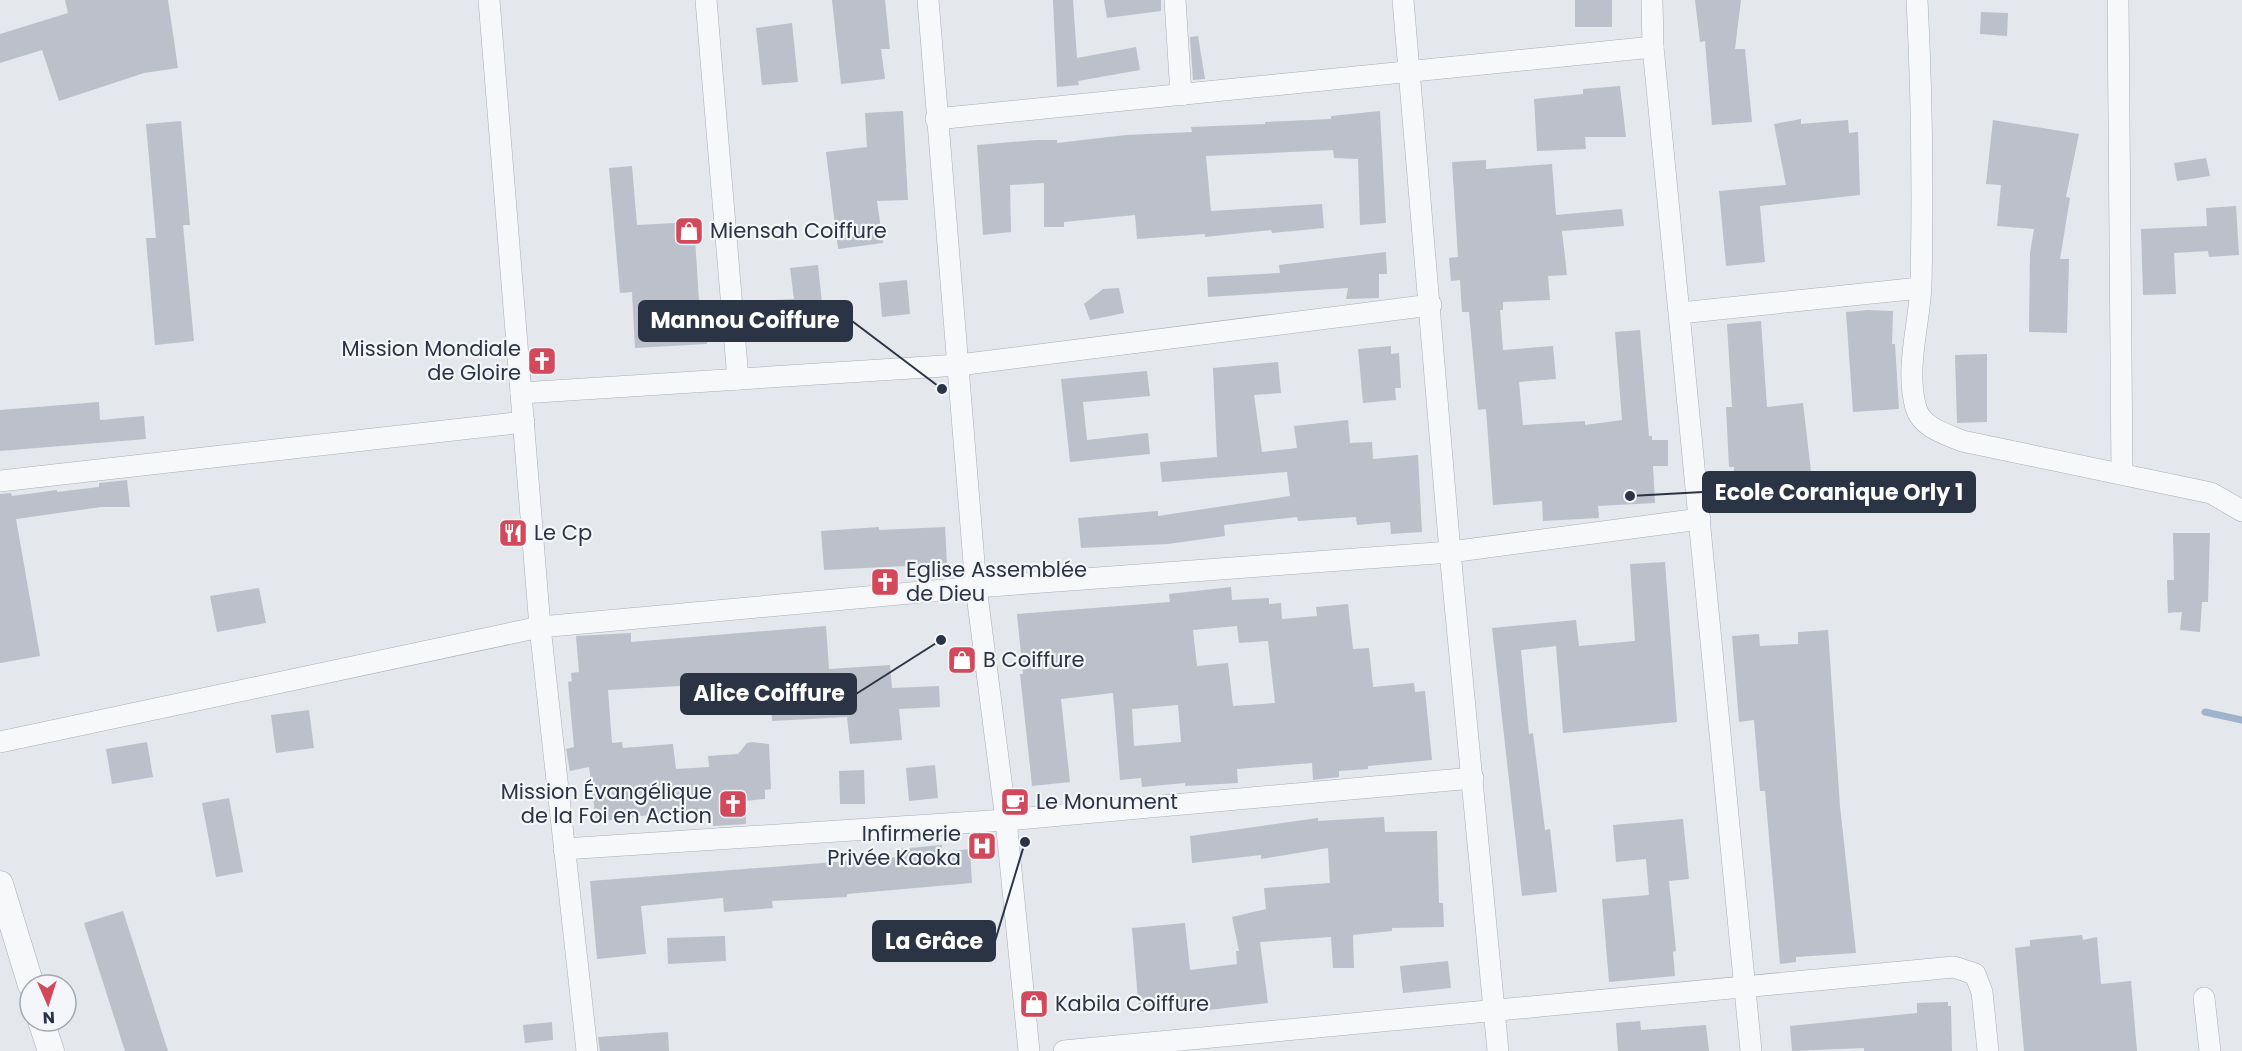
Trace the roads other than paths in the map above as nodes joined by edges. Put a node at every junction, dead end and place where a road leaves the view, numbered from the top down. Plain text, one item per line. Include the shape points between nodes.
1 (489, 0) edge
2 (706, 0) edge
3 (928, 0) edge
4 (1175, 0) edge
5 (1403, 0) edge
6 (1652, 0) edge
7 (1917, 0) edge
8 (2118, 0) edge
9 (1653, 47) junction
10 (1410, 72) junction
11 (1181, 95) junction
12 (936, 119) junction
13 (1920, 288) junction
14 (1431, 305) junction
15 (1680, 314) junction
16 (959, 365) junction
17 (738, 379) junction
18 (521, 393) junction
19 (524, 422) junction
20 (2122, 474) junction
21 (0, 482) edge
22 (2242, 511) edge
23 (1700, 519) junction
24 (1450, 552) junction
25 (976, 587) junction
26 (540, 627) junction
27 (0, 742) edge
28 (1473, 778) junction
29 (1006, 820) junction
30 (564, 849) junction
31 (0, 884) edge
32 (27, 973) edge
33 (1745, 986) junction
34 (2204, 999) dead end
35 (1494, 1010) junction
36 (45, 1033) edge
37 (51, 1051) edge
38 (587, 1051) edge
39 (1029, 1051) edge
40 (1064, 1051) edge
41 (1498, 1051) edge
42 (1750, 1051) edge
43 (1988, 1051) edge
44 (2211, 1051) edge

1 - 18 street
2 - 17 street
3 - 12 street
4 - 11 street
5 - 10 street
6 - 9 street
7 - 13 street via 1922,93
8 - 20 street
9 - 10 street
9 - 15 street
10 - 11 street
10 - 14 street
11 - 12 street
12 - 16 street
13 - 15 street
13 - 20 street via 1911,382 1917,411 1934,430 1962,441
14 - 16 street
14 - 24 street
15 - 23 street
16 - 17 street
16 - 25 street
17 - 18 street
18 - 19 street
19 - 21 street
19 - 26 street
20 - 22 street via 2211,493
23 - 24 street
23 - 33 street
24 - 25 street
24 - 28 street
25 - 26 street
25 - 29 street
26 - 27 street
26 - 30 street
28 - 29 street
28 - 35 street
29 - 30 street
29 - 39 street
30 - 38 street
31 - 32 street
33 - 35 street
33 - 42 street
33 - 43 street via 1954,967 1975,974 1982,992
34 - 44 street
35 - 40 street
35 - 41 street
36 - 37 street

